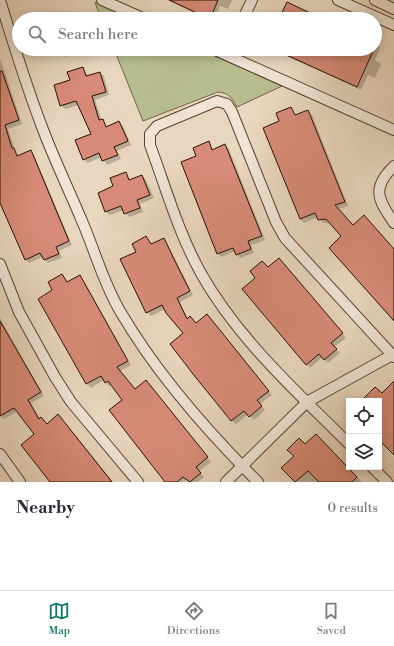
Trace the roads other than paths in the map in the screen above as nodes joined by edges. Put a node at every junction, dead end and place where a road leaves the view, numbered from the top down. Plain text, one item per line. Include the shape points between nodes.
1 (0, 0) edge
2 (102, 0) edge
3 (252, 0) edge
4 (338, 0) edge
5 (375, 0) edge
6 (394, 9) edge
7 (129, 12) edge
8 (246, 12) edge
9 (365, 12) edge
10 (382, 20) edge
11 (394, 25) edge
12 (12, 36) edge
13 (19, 56) edge
14 (237, 56) edge
15 (394, 130) edge
16 (394, 166) edge
17 (394, 223) edge
18 (0, 264) edge
19 (393, 355) edge
20 (307, 402) junction
21 (346, 441) edge
22 (0, 454) edge
23 (242, 466) junction
24 (375, 470) edge
25 (20, 482) edge
26 (138, 482) edge
27 (226, 482) edge
28 (258, 482) edge
29 (387, 482) edge

1 - 12 street
2 - 7 street
3 - 8 street
4 - 9 street
5 - 6 street
10 - 11 street
13 - 23 street via 43,128 109,290 146,352
14 - 15 street
16 - 17 street via 380,183 378,193 381,203
18 - 26 street via 19,312 55,377 71,402
19 - 20 street
19 - 20 street via 285,238 227,104 217,101 157,126 150,134 150,146 188,246 202,274 219,302 259,352
20 - 21 street
20 - 23 street
22 - 25 street
23 - 27 street
23 - 28 street
24 - 29 street

